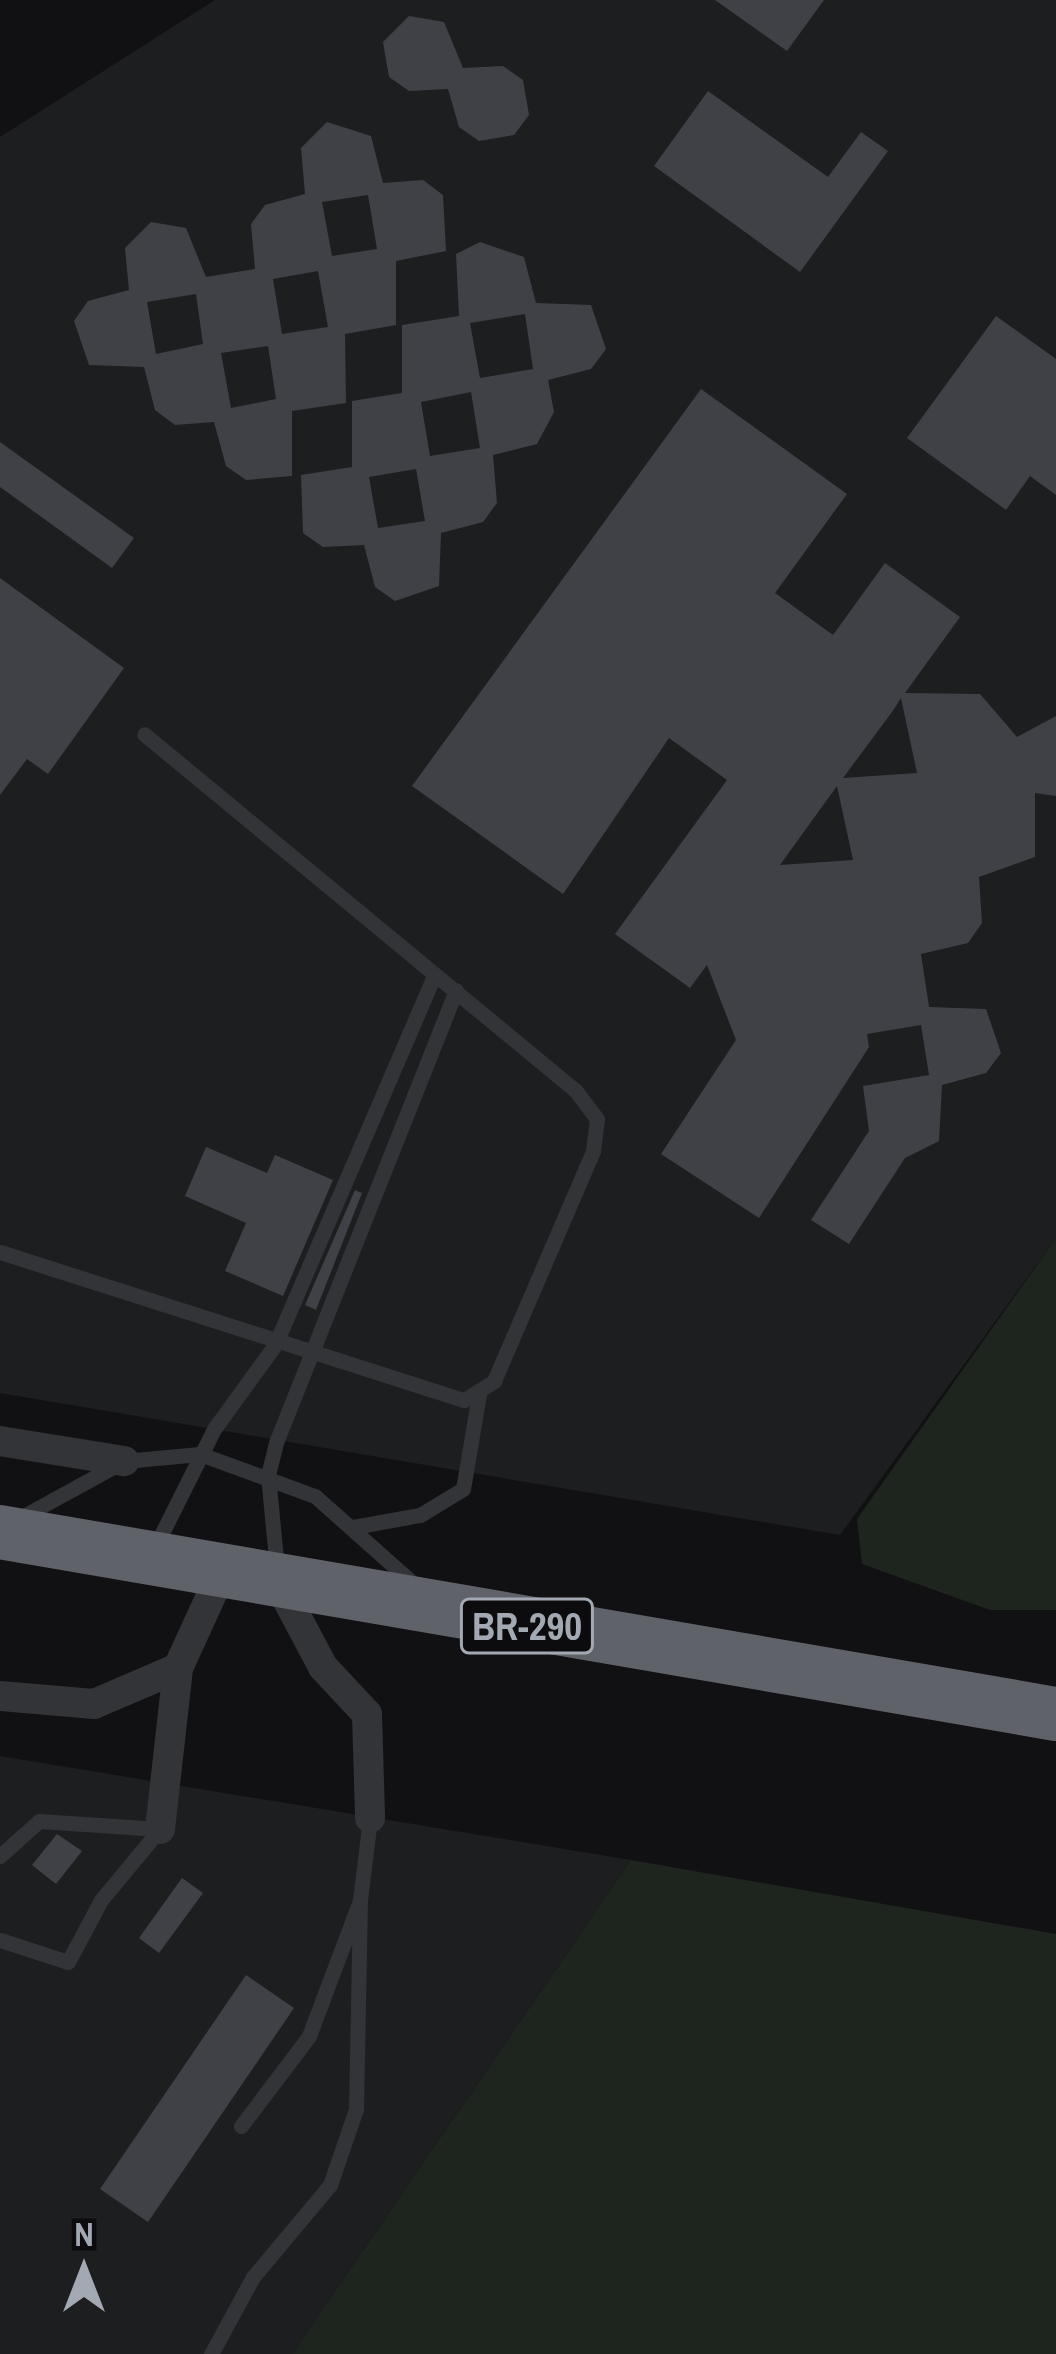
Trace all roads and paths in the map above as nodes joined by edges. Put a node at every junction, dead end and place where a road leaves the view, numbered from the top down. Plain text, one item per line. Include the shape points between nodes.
1 (144, 734) dead end
2 (434, 975) junction
3 (456, 990) junction
4 (0, 1252) edge
5 (275, 1345) junction
6 (306, 1356) junction
7 (479, 1394) junction
8 (0, 1441) edge
9 (200, 1454) junction
10 (124, 1461) junction
11 (268, 1475) junction
12 (353, 1526) junction
13 (0, 1530) edge
14 (149, 1559) junction
15 (222, 1572) junction
16 (278, 1582) junction
17 (444, 1612) junction
18 (178, 1668) junction
19 (0, 1696) edge
20 (38, 1701) junction
21 (0, 1710) edge
22 (1056, 1714) edge
23 (370, 1818) joint
24 (160, 1829) junction
25 (0, 1856) edge
26 (360, 1900) junction
27 (0, 1940) edge
28 (242, 2126) dead end
29 (211, 2354) edge

1 - 2 lane
2 - 3 lane
2 - 5 lane
3 - 6 lane
3 - 7 lane via 597,1119 593,1151
4 - 5 lane
5 - 6 lane
5 - 9 lane
6 - 7 lane via 464,1400
6 - 11 lane
7 - 12 lane via 463,1490 420,1515
8 - 10 street
9 - 10 lane
9 - 11 lane
9 - 14 lane
10 - 13 lane
11 - 12 lane
11 - 16 lane
12 - 17 lane
13 - 14 highway, BR-290
14 - 15 highway, BR-290
15 - 16 highway, BR-290
15 - 18 street
16 - 17 highway, BR-290
16 - 23 street via 323,1667 367,1714
17 - 22 highway, BR-290
18 - 20 street via 94,1704
18 - 24 street
19 - 20 street
20 - 21 lane
23 - 26 lane
24 - 25 lane via 39,1821
24 - 27 lane via 101,1900 68,1962
26 - 28 lane via 309,2036
26 - 29 lane via 356,2109 329,2185 253,2277

